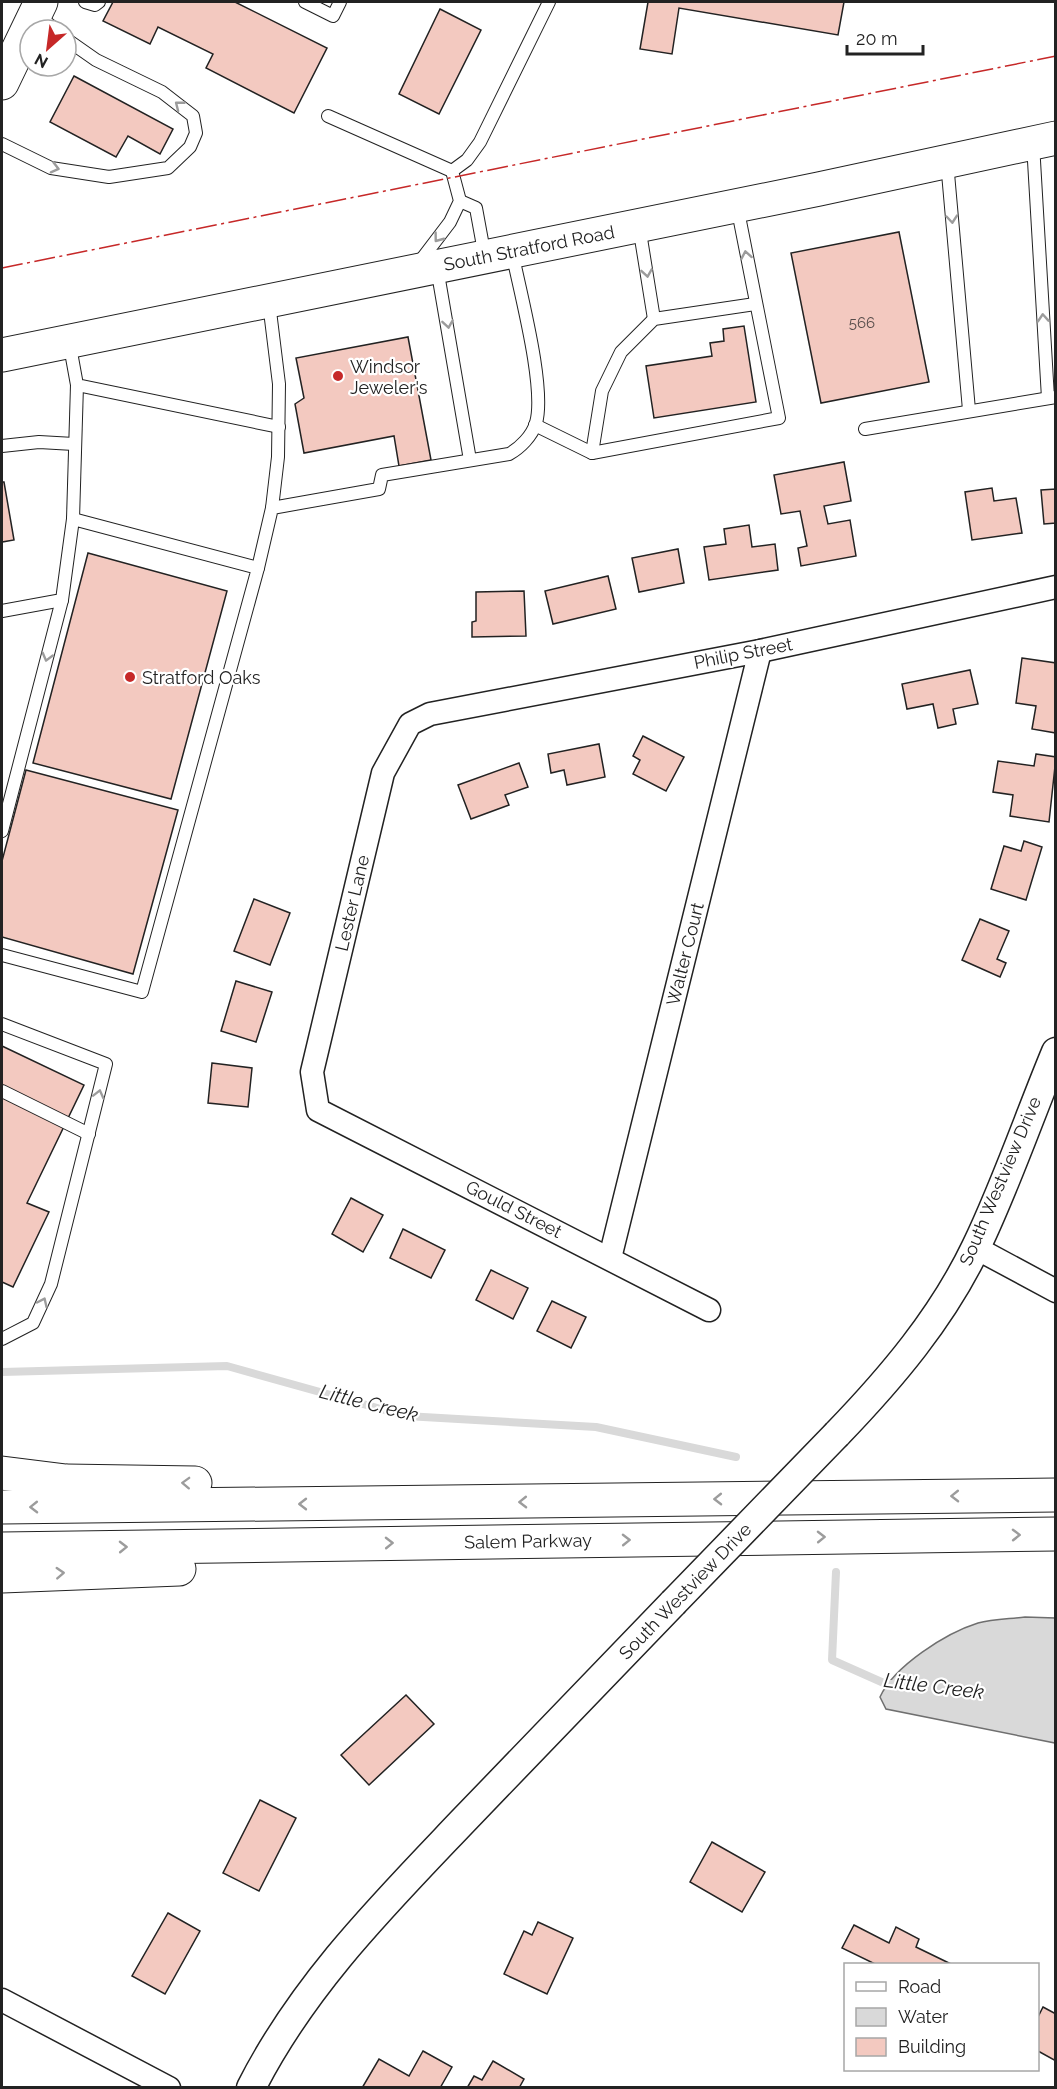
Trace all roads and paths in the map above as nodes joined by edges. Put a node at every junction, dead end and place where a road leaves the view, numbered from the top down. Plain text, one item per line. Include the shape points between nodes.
1 (85, 2) edge
2 (99, 2) edge
3 (305, 2) edge
4 (340, 2) edge
5 (549, 2) edge
6 (44, 15) edge
7 (78, 47) edge
8 (2, 83) edge
9 (327, 116) dead end
10 (1044, 140) edge
11 (2, 144) edge
12 (947, 161) junction
13 (452, 171) junction
14 (460, 201) junction
15 (738, 206) junction
16 (639, 226) junction
17 (499, 255) junction
18 (424, 269) junction
19 (268, 301) junction
20 (755, 304) junction
21 (654, 319) junction
22 (69, 341) junction
23 (2, 355) edge
24 (77, 385) junction
25 (1052, 397) edge
26 (969, 410) junction
27 (535, 425) junction
28 (279, 427) junction
29 (865, 429) dead end
30 (74, 444) junction
31 (2, 446) edge
32 (592, 453) junction
33 (470, 460) junction
34 (272, 508) junction
35 (73, 519) junction
36 (258, 568) junction
37 (1056, 587) edge
38 (62, 600) junction
39 (2, 611) edge
40 (760, 651) junction
41 (430, 714) joint
42 (2, 831) edge
43 (2, 955) edge
44 (2, 1023) edge
45 (1056, 1052) edge
46 (2, 1091) edge
47 (318, 1110) joint
48 (89, 1134) junction
49 (976, 1248) junction
50 (610, 1258) junction
51 (1056, 1291) edge
52 (709, 1310) dead end
53 (2, 1339) edge
54 (2, 1473) edge
55 (1056, 1495) edge
56 (260, 1504) junction
57 (2, 1507) edge
58 (1056, 1534) edge
59 (276, 1545) junction
60 (2, 1549) edge
61 (2, 1576) edge
62 (2, 2000) edge
63 (169, 2088) edge
64 (251, 2088) edge

1 - 2 lane
3 - 4 lane via 333,16
5 - 13 lane via 480,142 467,160
6 - 8 main road via 15,44
11 -> 7 lane via 51,168 109,177 168,168 190,147 196,133 193,116 162,92
9 - 13 lane
10 - 12 main road, South Stratford Road
25 -> 10 lane
12 - 15 main road, South Stratford Road
12 -> 26 lane
13 - 14 lane
14 - 17 lane via 476,208
14 -> 18 lane
15 - 16 main road, South Stratford Road
20 -> 15 lane
16 - 17 main road, South Stratford Road
16 -> 21 lane
17 - 18 main road, South Stratford Road
17 - 27 lane via 539,396
18 - 19 main road, South Stratford Road
18 -> 33 lane
19 - 22 main road, South Stratford Road
19 - 28 lane via 279,384
20 - 21 lane
20 - 32 lane via 779,418
21 - 32 lane via 621,352 602,391
22 - 23 main road, South Stratford Road
22 - 24 lane
24 - 28 lane
24 - 30 lane
25 - 26 lane
26 - 29 lane
27 - 32 lane
27 - 33 lane via 518,449 509,454
28 - 34 lane
30 - 31 lane
30 - 35 lane
33 - 34 lane via 382,475 379,489
34 - 36 lane
35 - 36 lane
35 - 38 lane
36 - 43 lane via 142,992
37 - 40 street, Philip Street
38 - 39 lane
38 -> 42 lane
40 - 41 street, Philip Street
40 - 50 street, Walter Court
41 - 47 street, Lester Lane via 410,724 383,773 312,1072
48 -> 44 lane via 106,1064
45 - 49 street, South Westview Drive
46 - 48 lane
47 - 50 street, Gould Street
53 -> 48 lane via 33,1323 51,1284
49 - 51 street
49 - 64 street, South Westview Drive, bridge via 932,1321 883,1385 368,1920 318,1980 271,2048
50 - 52 street, Gould Street
56 -> 54 main road via 227,1484 66,1481
55 -> 56 main road
56 -> 57 main road
59 -> 58 main road, Salem Parkway
60 -> 59 main road, Salem Parkway
61 -> 59 main road via 244,1568
62 - 63 street

